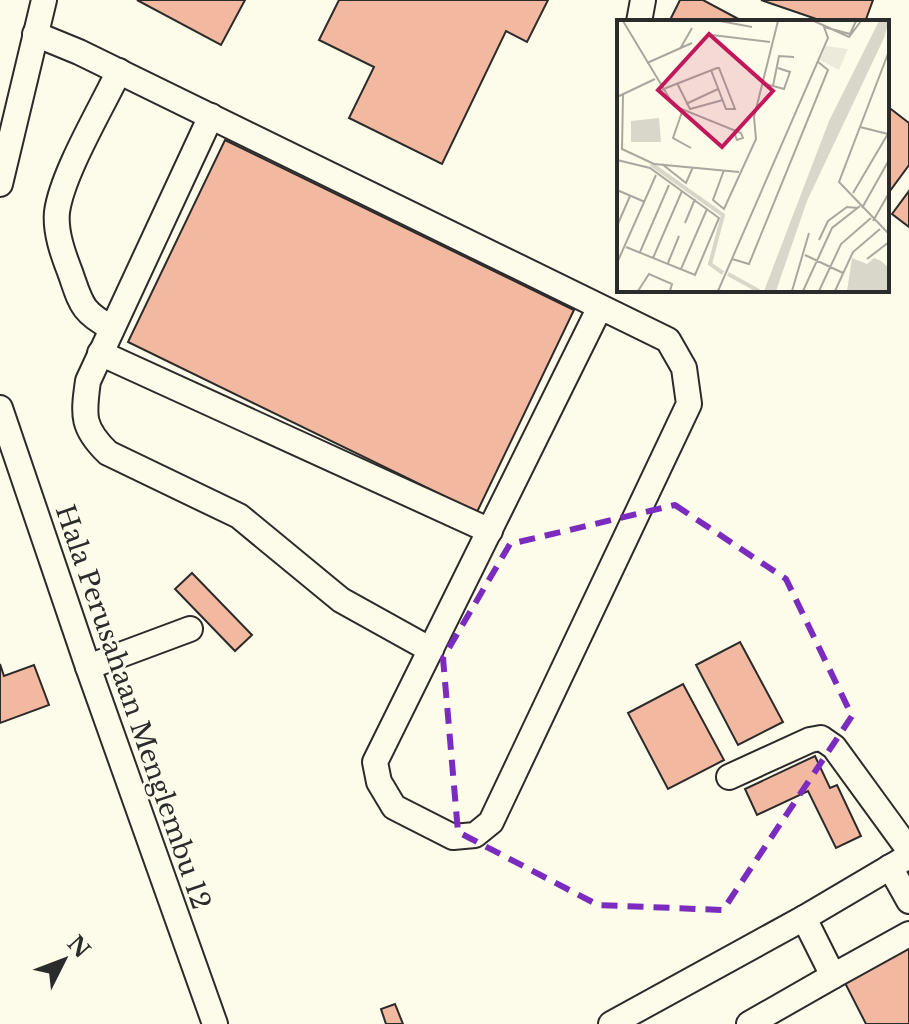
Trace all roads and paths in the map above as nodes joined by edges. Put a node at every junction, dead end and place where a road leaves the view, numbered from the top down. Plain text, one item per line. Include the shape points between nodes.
1 (44, 0) edge
2 (643, 0) edge
3 (639, 20) edge
4 (35, 34) junction
5 (119, 71) junction
6 (211, 116) junction
7 (0, 184) edge
8 (600, 307) junction
9 (112, 328) junction
10 (100, 353) junction
11 (0, 408) edge
12 (490, 531) junction
13 (190, 629) dead end
14 (431, 650) junction
15 (88, 667) junction
16 (729, 777) dead end
17 (909, 850) edge
18 (899, 862) edge
19 (909, 901) edge
20 (804, 918) junction
21 (909, 934) edge
22 (833, 976) junction
23 (215, 1024) edge
24 (611, 1024) edge
25 (749, 1024) edge

1 - 4 street
2 - 3 street
4 - 5 street
4 - 7 street
5 - 6 street
5 - 9 street via 63,189 57,215 61,247 82,307
6 - 8 street
6 - 9 street
8 - 12 street
8 - 14 street via 668,340 684,368 689,404 491,822 475,835 453,837 394,807 379,782 375,762
9 - 10 street
10 - 12 street
10 - 14 street via 88,381 84,413 91,436 108,453 239,516 341,600
11 - 15 street, Hala Perusahaan Menglembu 12
12 - 14 street
13 - 15 street
15 - 23 street, Hala Perusahaan Menglembu 12
16 - 17 street via 821,738 834,747
18 - 19 street
18 - 20 street
20 - 22 street
20 - 24 street
21 - 22 street
22 - 25 street

